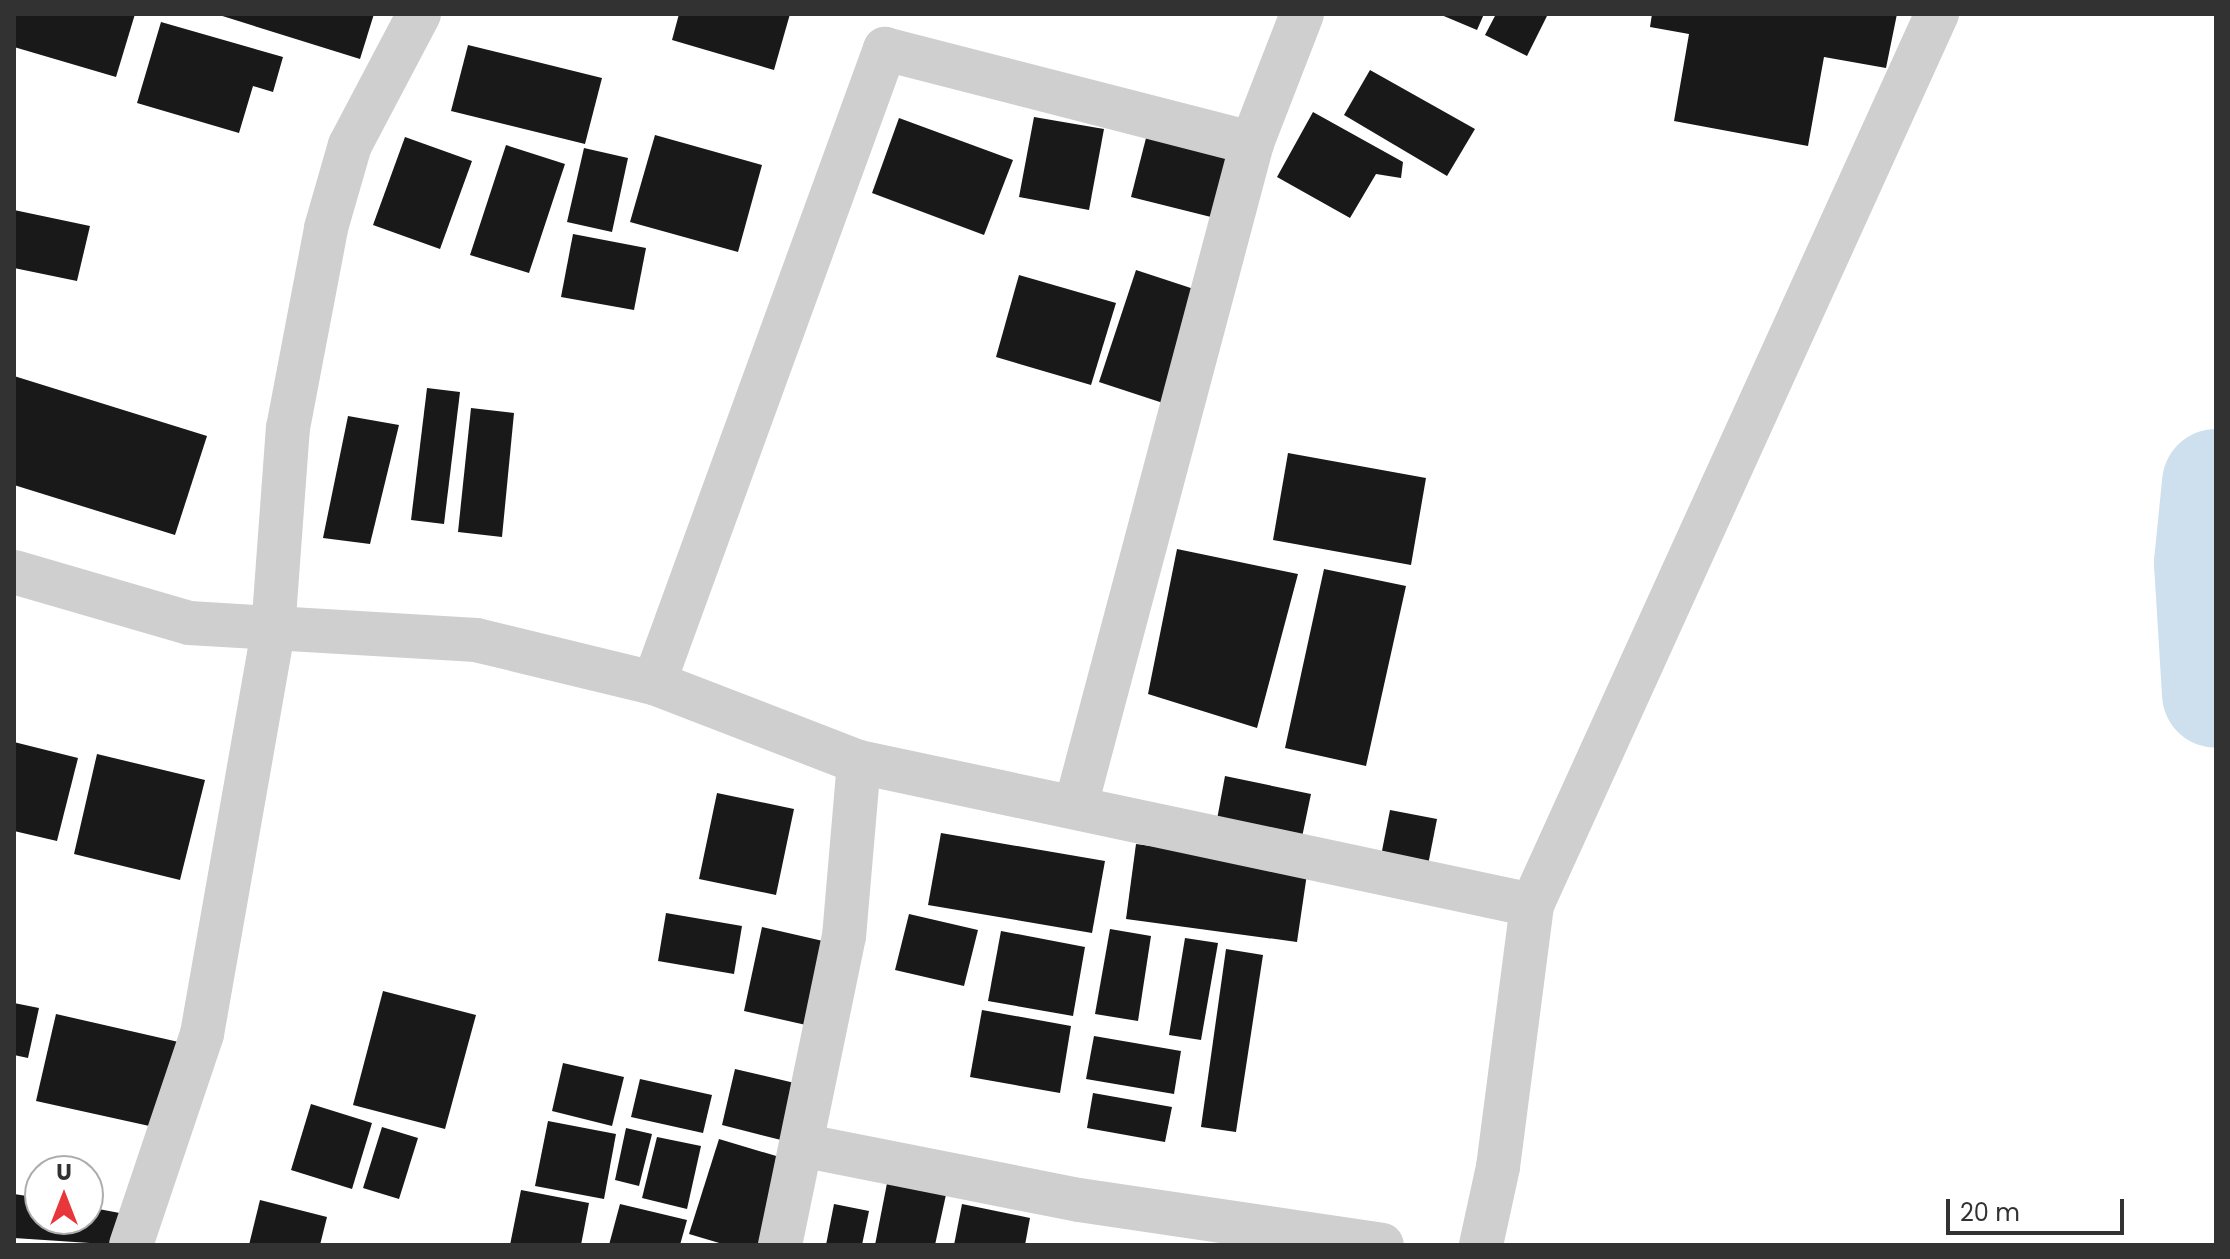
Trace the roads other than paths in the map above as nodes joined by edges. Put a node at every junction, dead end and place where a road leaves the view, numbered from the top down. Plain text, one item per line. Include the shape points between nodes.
1 (419, 14) edge
2 (1302, 14) edge
3 (1937, 14) edge
4 (885, 32) edge
5 (1252, 143) junction
6 (14, 572) edge
7 (273, 631) junction
8 (654, 683) junction
9 (859, 762) junction
10 (1076, 805) junction
11 (1532, 905) junction
12 (801, 1145) junction
13 (1470, 1240) edge
14 (131, 1245) edge
15 (780, 1245) edge
16 (1382, 1245) edge

1 - 7 street via 350,145 326,228 288,428
2 - 5 street
3 - 11 street
4 - 5 street
4 - 8 street
5 - 10 street
6 - 7 street via 189,623
7 - 8 street via 476,640
7 - 14 street via 202,1034
8 - 9 street
9 - 10 street
9 - 12 street via 844,936
10 - 11 street
11 - 13 street via 1498,1167
12 - 15 street
12 - 16 street via 1079,1200

